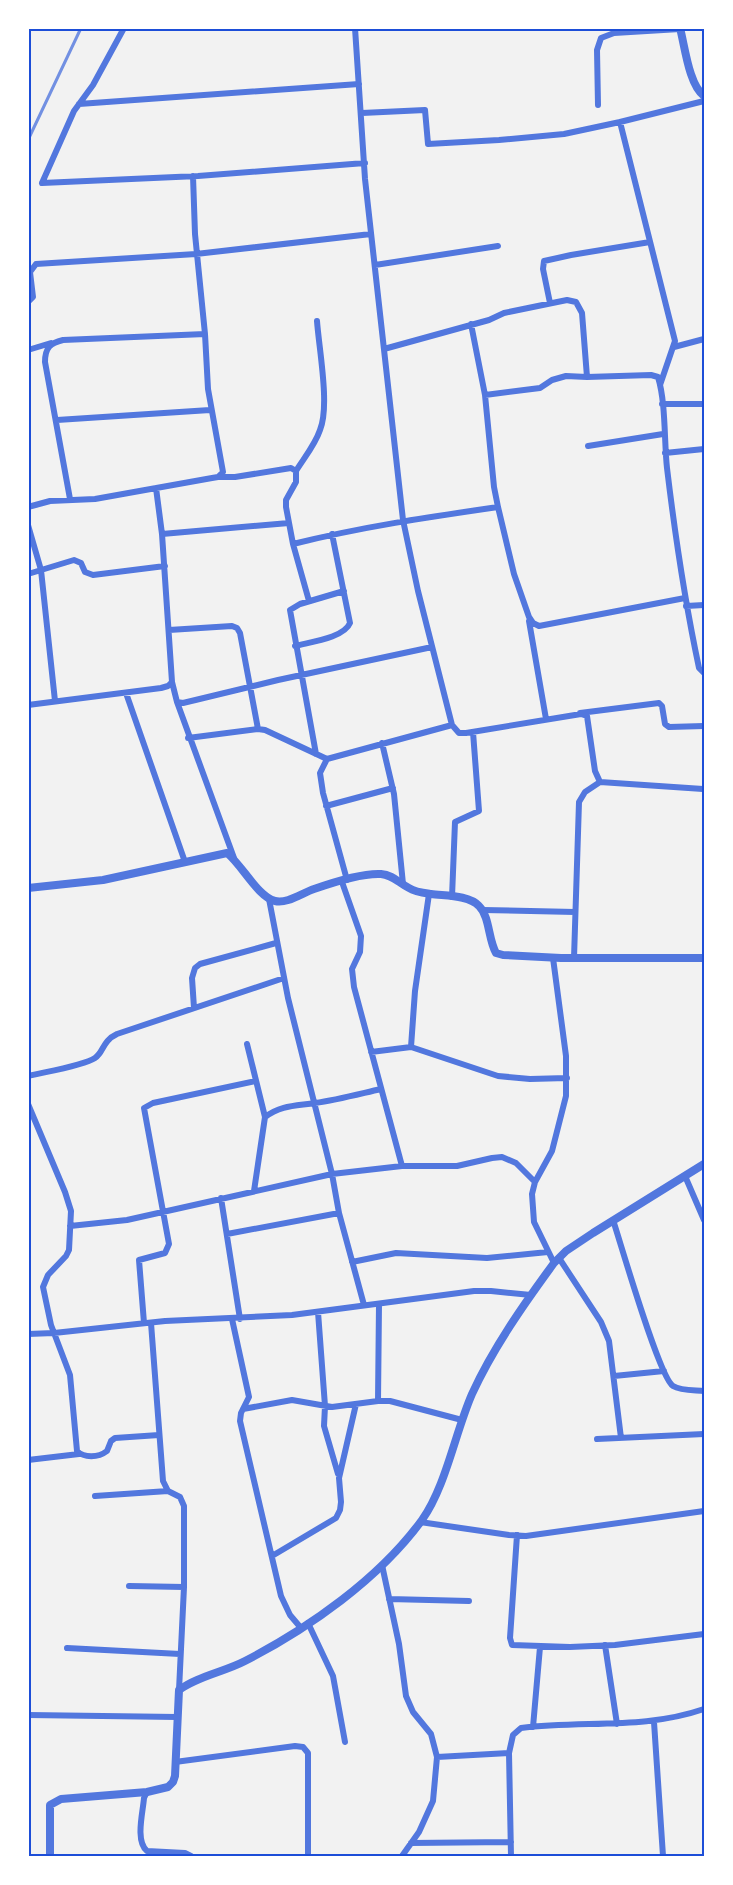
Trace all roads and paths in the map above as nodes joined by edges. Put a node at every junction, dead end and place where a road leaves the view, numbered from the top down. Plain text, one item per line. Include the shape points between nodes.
1 (124, 28) edge
2 (355, 28) edge
3 (601, 28) edge
4 (680, 29) edge
5 (598, 42) junction
6 (359, 84) junction
7 (704, 101) edge
8 (79, 104) junction
9 (598, 105) dead end
10 (362, 112) junction
11 (620, 122) junction
12 (365, 163) junction
13 (193, 176) junction
14 (371, 234) junction
15 (650, 242) junction
16 (498, 246) dead end
17 (196, 254) junction
18 (375, 265) junction
19 (28, 302) edge
20 (550, 303) junction
21 (317, 321) dead end
22 (471, 324) junction
23 (205, 334) junction
24 (705, 339) edge
25 (52, 343) junction
26 (674, 347) junction
27 (384, 348) junction
28 (28, 350) edge
29 (587, 377) junction
30 (660, 385) junction
31 (485, 395) junction
32 (662, 404) junction
33 (705, 404) edge
34 (210, 410) junction
35 (57, 420) junction
36 (663, 434) junction
37 (588, 446) dead end
38 (705, 449) edge
39 (665, 453) junction
40 (296, 471) junction
41 (218, 477) junction
42 (156, 488) junction
43 (70, 499) junction
44 (28, 507) edge
45 (498, 507) junction
46 (403, 520) junction
47 (289, 523) junction
48 (28, 525) edge
49 (162, 534) junction
50 (332, 534) junction
51 (293, 544) junction
52 (165, 566) junction
53 (41, 570) junction
54 (28, 574) edge
55 (344, 591) junction
56 (685, 598) junction
57 (309, 601) junction
58 (705, 605) edge
59 (686, 606) junction
60 (529, 617) junction
61 (169, 630) junction
62 (295, 646) junction
63 (432, 647) junction
64 (705, 673) edge
65 (301, 675) junction
66 (172, 682) junction
67 (249, 687) junction
68 (126, 693) junction
69 (55, 701) junction
70 (177, 702) junction
71 (28, 705) edge
72 (573, 714) junction
73 (546, 719) junction
74 (452, 725) junction
75 (705, 726) edge
76 (258, 729) junction
77 (473, 732) junction
78 (189, 738) junction
79 (382, 743) junction
80 (316, 754) junction
81 (327, 759) junction
82 (600, 782) junction
83 (393, 788) junction
84 (703, 789) edge
85 (326, 806) junction
86 (234, 859) junction
87 (185, 862) junction
88 (344, 881) junction
89 (403, 884) junction
90 (28, 888) edge
91 (429, 894) junction
92 (452, 897) junction
93 (269, 899) junction
94 (28, 910) edge
95 (483, 910) junction
96 (575, 912) junction
97 (28, 940) edge
98 (276, 943) junction
99 (553, 958) junction
100 (574, 958) junction
101 (705, 958) edge
102 (284, 978) junction
103 (194, 1008) junction
104 (247, 1044) dead end
105 (411, 1047) junction
106 (371, 1052) junction
107 (28, 1076) edge
108 (567, 1078) junction
109 (256, 1081) junction
110 (381, 1089) junction
111 (314, 1103) junction
112 (28, 1104) edge
113 (265, 1117) junction
114 (705, 1164) edge
115 (402, 1166) junction
116 (332, 1174) junction
117 (685, 1176) junction
118 (535, 1182) junction
119 (254, 1191) junction
120 (221, 1198) junction
121 (162, 1213) junction
122 (339, 1213) junction
123 (613, 1220) junction
124 (705, 1220) edge
125 (70, 1226) junction
126 (227, 1234) junction
127 (548, 1252) junction
128 (556, 1260) junction
129 (352, 1262) junction
130 (531, 1296) junction
131 (380, 1304) junction
132 (364, 1305) junction
133 (318, 1312) junction
134 (236, 1319) junction
135 (148, 1323) junction
136 (28, 1334) edge
137 (54, 1334) junction
138 (664, 1371) junction
139 (614, 1376) junction
140 (705, 1391) edge
141 (378, 1401) junction
142 (357, 1404) junction
143 (325, 1406) junction
144 (243, 1409) junction
145 (462, 1420) junction
146 (705, 1434) edge
147 (159, 1435) junction
148 (621, 1438) junction
149 (597, 1439) dead end
150 (79, 1454) junction
151 (28, 1460) edge
152 (339, 1478) junction
153 (168, 1491) junction
154 (95, 1496) dead end
155 (705, 1511) edge
156 (420, 1522) junction
157 (517, 1535) junction
158 (272, 1556) junction
159 (382, 1565) junction
160 (129, 1586) dead end
161 (184, 1587) junction
162 (389, 1599) junction
163 (469, 1601) dead end
164 (305, 1626) junction
165 (705, 1634) edge
166 (605, 1645) junction
167 (540, 1647) junction
168 (67, 1648) dead end
169 (180, 1654) junction
170 (178, 1690) junction
171 (705, 1709) edge
172 (28, 1715) edge
173 (177, 1717) junction
174 (654, 1722) junction
175 (617, 1724) junction
176 (533, 1727) junction
177 (345, 1742) dead end
178 (509, 1753) junction
179 (436, 1757) junction
180 (175, 1761) junction
181 (147, 1792) junction
182 (511, 1842) junction
183 (411, 1843) junction
184 (50, 1857) edge
185 (191, 1857) edge
186 (308, 1857) edge
187 (402, 1857) edge
188 (511, 1857) edge
189 (663, 1857) edge

1 - 8 street
2 - 6 street
3 - 5 street
4 - 5 street via 614,33
4 - 7 street via 693,80
5 - 9 street
6 - 8 street
6 - 10 street
7 - 11 street
8 - 13 street via 42,183
10 - 11 street via 425,110 428,144 564,134
10 - 12 street
11 - 15 street
12 - 13 street
12 - 14 street
13 - 17 street
14 - 17 street
14 - 18 street
15 - 20 street via 544,261
15 - 26 street
16 - 18 street
17 - 19 street via 36,264 30,272 33,297
17 - 23 street
18 - 27 street
20 - 22 street
20 - 29 street via 567,300 580,306
21 - 40 street via 322,424
22 - 27 street
22 - 31 street
23 - 25 street
23 - 34 street
24 - 26 street
25 - 28 street
25 - 35 street via 45,351 45,362
26 - 30 street
27 - 46 street
29 - 30 street via 651,375 658,377
29 - 31 street via 566,376 540,388
30 - 32 street
31 - 45 street
32 - 33 street
32 - 36 street
34 - 35 street
34 - 41 street via 223,472
35 - 43 street
36 - 37 street
36 - 39 street
38 - 39 street
39 - 56 street
40 - 41 street via 291,468
40 - 47 street via 296,482 286,500
41 - 42 street
42 - 43 street via 95,499
42 - 49 street
43 - 44 street
45 - 46 street
45 - 60 street
46 - 50 street
46 - 63 street
47 - 49 street
47 - 51 street
48 - 53 street
49 - 52 street
50 - 51 street
50 - 55 street
51 - 57 street
52 - 53 street via 93,575 74,560
52 - 61 street
53 - 54 street
53 - 69 street
55 - 57 street
55 - 62 street via 348,628
56 - 59 street
56 - 60 street via 539,626
57 - 62 street via 290,610
58 - 59 street
59 - 64 street via 699,668
60 - 73 street
61 - 66 street
61 - 67 street via 237,628
62 - 65 street
63 - 65 street
63 - 74 street
65 - 67 street
65 - 80 street
66 - 68 street via 160,688
66 - 70 street
67 - 70 street
67 - 76 street
68 - 69 street
68 - 87 street
69 - 71 street
70 - 78 street
72 - 73 street
72 - 75 street via 659,703 669,728
72 - 82 street via 586,716
73 - 77 street
74 - 77 street via 459,733
74 - 79 street
76 - 78 street
76 - 80 street
77 - 92 street via 479,811 455,822
78 - 86 street
79 - 81 street
79 - 83 street
80 - 81 street
81 - 85 street via 320,773
82 - 84 street
82 - 96 street via 585,792 579,802
83 - 85 street
83 - 89 street
85 - 88 street
86 - 87 street via 227,853
86 - 93 street
87 - 90 street via 103,880
88 - 89 street via 382,874
88 - 93 street via 278,902
88 - 106 street via 361,936 360,952 352,969
89 - 91 street
91 - 92 street
91 - 105 street
92 - 95 street via 477,903
93 - 98 street
94 - 97 street
95 - 96 street
95 - 99 street via 496,953
96 - 100 street
98 - 102 street
98 - 103 street via 200,964 192,978
99 - 100 street
99 - 108 street
100 - 101 street
102 - 103 street
102 - 111 street
103 - 107 street via 117,1034 90,1061
104 - 109 street
105 - 106 street
105 - 108 street via 498,1076
106 - 110 street
108 - 118 street via 558,1132
109 - 113 street
109 - 121 street via 144,1108
110 - 111 street
110 - 115 street
111 - 113 street via 282,1107
111 - 116 street
112 - 125 street via 65,1191 71,1211
113 - 119 street
114 - 117 street
115 - 116 street
115 - 118 street via 457,1166 502,1157
116 - 119 street
116 - 122 street
117 - 123 street
117 - 124 street
118 - 127 street via 534,1222
119 - 120 street
120 - 121 street
120 - 126 street
121 - 125 street
121 - 135 street via 168,1249 139,1260
122 - 126 street
122 - 129 street
123 - 128 street
123 - 138 street
125 - 137 street via 66,1257 48,1275 43,1287
126 - 134 street
127 - 128 street
127 - 129 street via 487,1258 396,1253
128 - 130 street
128 - 139 street via 606,1331
129 - 132 street
130 - 131 street via 474,1291
130 - 145 street via 486,1364
131 - 132 street
131 - 141 street
132 - 133 street
133 - 134 street
133 - 143 street
134 - 135 street
134 - 144 street via 249,1397
135 - 137 street
135 - 147 street
136 - 137 street
137 - 150 street via 70,1375
138 - 139 street
138 - 140 street via 671,1385
139 - 148 street
141 - 142 street
141 - 145 street via 397,1402
142 - 143 street
142 - 152 street
143 - 144 street via 292,1400
143 - 152 street via 324,1426
144 - 158 street via 240,1421
145 - 156 street via 433,1503
146 - 148 street
147 - 150 street via 115,1438 104,1454
147 - 153 street via 163,1481
148 - 149 street
150 - 151 street
152 - 158 street via 341,1502 336,1518
153 - 154 street
153 - 161 street via 183,1500
155 - 157 street
156 - 157 street
156 - 159 street
157 - 167 street via 510,1641 516,1646
158 - 164 street via 286,1607
159 - 162 street
159 - 164 street
160 - 161 street
161 - 169 street
162 - 163 street
162 - 179 street via 406,1696 430,1734
164 - 170 street via 236,1665
164 - 177 street via 329,1666
165 - 166 street
166 - 167 street
166 - 175 street
167 - 176 street
168 - 169 street
169 - 170 street
170 - 173 street
171 - 174 street
172 - 173 street
173 - 180 street
174 - 175 street
174 - 189 street
175 - 176 street
176 - 178 street via 521,1728 513,1736
178 - 179 street
178 - 182 street
179 - 183 street via 433,1801
180 - 181 street via 173,1782
180 - 186 street via 303,1747 308,1753
181 - 184 street via 55,1801 48,1810
181 - 185 street via 142,1818 143,1848
182 - 183 street
182 - 188 street
183 - 187 street

